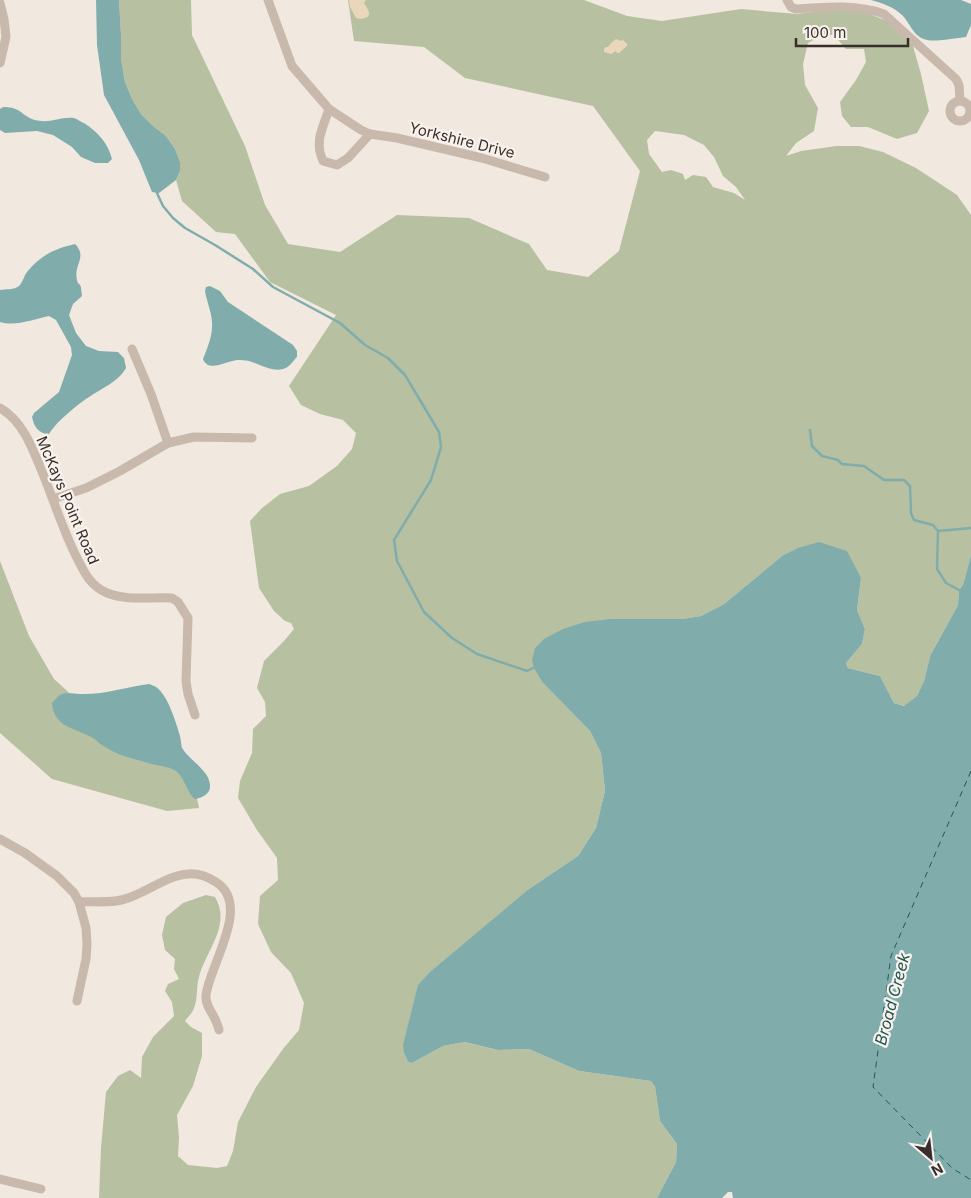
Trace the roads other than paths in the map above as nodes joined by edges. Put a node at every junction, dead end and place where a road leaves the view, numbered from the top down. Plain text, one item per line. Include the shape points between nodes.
1 (268, 0) edge
2 (787, 0) edge
3 (0, 3) edge
4 (0, 63) edge
5 (960, 101) dead end
6 (329, 109) junction
7 (370, 134) junction
8 (545, 178) dead end
9 (132, 349) dead end
10 (0, 408) edge
11 (252, 438) dead end
12 (168, 443) junction
13 (53, 499) junction
14 (195, 715) dead end
15 (0, 839) edge
16 (79, 902) junction
17 (77, 1000) dead end
18 (218, 1030) dead end
19 (0, 1179) edge
20 (41, 1189) dead end

1 - 6 street, Yorkshire Drive via 292,66
2 - 5 street via 796,9 851,7 884,14 956,79
3 - 4 street via 6,37
6 - 7 street, Yorkshire Drive
6 - 7 street via 318,142 324,160 337,165
7 - 8 street, Yorkshire Drive via 482,158
9 - 12 street
10 - 13 street, McKays Point Road via 16,420 31,446
11 - 12 street via 194,437
12 - 13 street via 86,488
13 - 14 street, McKays Point Road via 86,578 95,587 123,598 172,598 182,607 188,618 186,681
15 - 16 street via 57,876
16 - 17 street via 87,944
16 - 18 street via 117,901 184,874 198,874 220,885 229,898 232,914 206,995
19 - 20 street

